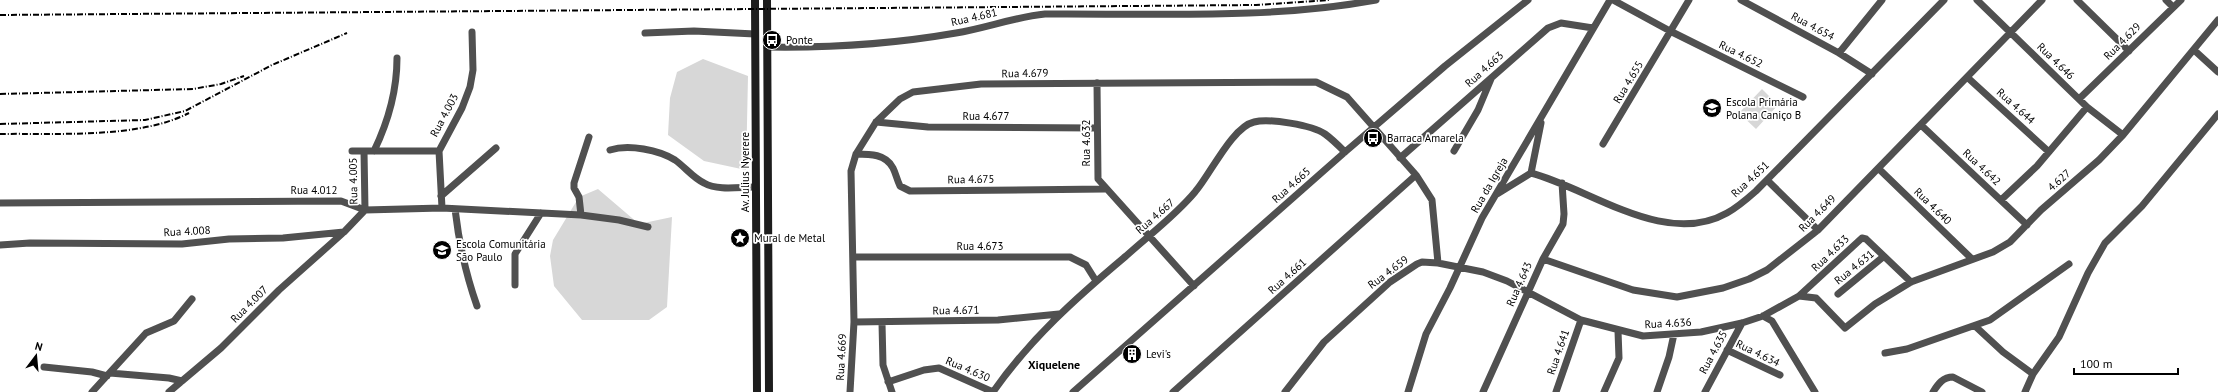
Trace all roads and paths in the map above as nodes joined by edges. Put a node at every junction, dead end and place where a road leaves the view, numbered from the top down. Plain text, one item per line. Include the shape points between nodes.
1 (755, 0) edge
2 (767, 0) edge
3 (1376, 0) edge
4 (1528, 0) edge
5 (1611, 0) edge
6 (1689, 0) edge
7 (1741, 0) edge
8 (1882, 0) edge
9 (1944, 0) edge
10 (1977, 0) edge
11 (2042, 0) edge
12 (2077, 0) edge
13 (2166, 0) edge
14 (2181, 0) edge
15 (2173, 7) junction
16 (2218, 20) edge
17 (1593, 28) junction
18 (1670, 31) junction
19 (2010, 31) junction
20 (472, 32) dead end
21 (645, 33) dead end
22 (755, 34) junction
23 (767, 47) junction
24 (2194, 50) junction
25 (2129, 51) junction
26 (1839, 53) junction
27 (397, 58) dead end
28 (2218, 72) edge
29 (1872, 74) junction
30 (1491, 77) junction
31 (1967, 77) junction
32 (1097, 83) junction
33 (1803, 97) dead end
34 (2079, 99) junction
35 (2087, 107) junction
36 (2218, 114) edge
37 (1542, 116) junction
38 (876, 122) junction
39 (1921, 125) junction
40 (1096, 128) junction
41 (1373, 129) junction
42 (2123, 135) junction
43 (589, 137) dead end
44 (1603, 144) dead end
45 (496, 148) dead end
46 (439, 150) junction
47 (610, 150) dead end
48 (352, 151) dead end
49 (364, 151) junction
50 (374, 151) junction
51 (1345, 152) junction
52 (1454, 152) dead end
53 (2049, 152) junction
54 (856, 154) junction
55 (1400, 158) junction
56 (1879, 169) junction
57 (1531, 173) junction
58 (1416, 176) junction
59 (1767, 180) junction
60 (1562, 183) junction
61 (755, 187) junction
62 (1105, 189) junction
63 (1496, 195) junction
64 (441, 196) junction
65 (2001, 200) junction
66 (0, 203) edge
67 (442, 208) junction
68 (455, 209) junction
69 (365, 210) junction
70 (540, 214) junction
71 (581, 215) junction
72 (2027, 225) junction
73 (648, 227) dead end
74 (1818, 230) junction
75 (344, 232) junction
76 (1149, 236) junction
77 (0, 246) edge
78 (853, 257) junction
79 (1883, 257) junction
80 (1543, 259) junction
81 (1972, 259) junction
82 (1438, 263) junction
83 (2069, 264) dead end
84 (1460, 266) junction
85 (1096, 281) junction
86 (1911, 282) junction
87 (515, 285) dead end
88 (1194, 286) junction
89 (1528, 292) junction
90 (1838, 294) dead end
91 (1799, 296) junction
92 (192, 299) dead end
93 (477, 306) dead end
94 (1059, 314) junction
95 (1762, 316) junction
96 (1581, 320) junction
97 (854, 322) junction
98 (882, 323) junction
99 (1742, 323) junction
100 (1975, 326) junction
101 (1618, 331) junction
102 (1674, 334) junction
103 (1727, 350) junction
104 (1885, 353) dead end
105 (44, 367) dead end
106 (2033, 374) junction
107 (109, 375) junction
108 (1780, 375) dead end
109 (182, 381) junction
110 (888, 382) junction
111 (1079, 386) junction
112 (92, 392) edge
113 (169, 392) edge
114 (757, 392) edge
115 (769, 392) edge
116 (850, 392) edge
117 (892, 392) edge
118 (993, 392) edge
119 (1073, 392) edge
120 (1085, 392) edge
121 (1173, 392) edge
122 (1285, 392) edge
123 (1408, 392) edge
124 (1483, 392) edge
125 (1556, 392) edge
126 (1604, 392) edge
127 (1657, 392) edge
128 (1705, 392) edge
129 (1815, 392) edge
130 (1933, 392) edge
131 (1982, 392) edge
132 (2025, 392) edge

1 - 22 main road, Av. Julius Nyerere
2 - 23 main road, Av. Julius Nyerere
3 - 23 street, Rua 4.681 via 1305,11 1268,13 1045,14 1015,18 956,33 864,46
4 - 41 street, Rua 4.665 via 1445,66
5 - 17 street, Rua da Igreja
5 - 18 street, Rua 4.652
6 - 18 street, Rua 4.655
7 - 26 street, Rua 4.654
8 - 26 street
9 - 29 street, Rua 4.651
10 - 19 street, Rua 4.646
11 - 19 street, Rua 4.649
12 - 25 street
13 - 15 street
14 - 15 street, Rua 4.629
15 - 25 street, Rua 4.629
16 - 24 street, 4.627
17 - 30 street, Rua 4.663 via 1554,24 1535,37
17 - 37 street, Rua da Igreja
18 - 33 street, Rua 4.652
18 - 44 street, Rua 4.655
19 - 31 street, Rua 4.649
19 - 34 street, Rua 4.646
20 - 46 street, Rua 4.003 via 473,70 470,87 462,108
21 - 22 street via 694,31
22 - 61 main road, Av. Julius Nyerere
23 - 115 main road, Av. Julius Nyerere
24 - 28 street
24 - 42 street, 4.627
25 - 34 street, Rua 4.629
26 - 29 street, Rua 4.654
27 - 50 street via 394,89 380,139
29 - 59 street, Rua 4.651
30 - 52 street via 1478,110
30 - 55 street, Rua 4.663
31 - 39 street, Rua 4.649
31 - 53 street, Rua 4.644
32 - 38 street, Rua 4.679 via 981,84 913,92 900,99
32 - 40 street, Rua 4.632
32 - 41 street, Rua 4.679 via 1316,82 1347,97
34 - 35 street, Rua 4.646
35 - 42 street, Rua 4.646
35 - 53 street
36 - 106 street via 2142,206 2105,243 2088,273 2059,337
37 - 57 street
37 - 63 street, Rua da Igreja
38 - 40 street, Rua 4.677 via 928,127
38 - 54 street, Rua 4.679
39 - 56 street, Rua 4.649
39 - 65 street, Rua 4.642
40 - 62 street, Rua 4.632 via 1096,169 1098,179
41 - 51 street, Rua 4.665
41 - 55 street
42 - 72 street, 4.627
43 - 71 street via 574,183 580,197
45 - 64 street
46 - 50 street
46 - 64 street, Rua 4.003
47 - 61 street via 627,147 661,154 675,160 699,180 712,186
48 - 49 street
49 - 50 street
49 - 69 street, Rua 4.005
51 - 76 street, Rua 4.667 via 1325,133 1312,128 1266,121 1250,124 1234,137 1185,203
51 - 88 street, Rua 4.665
53 - 65 street
54 - 62 street, Rua 4.675 via 879,156 888,161 900,186 910,191
54 - 78 street, Rua 4.679 via 851,171
55 - 58 street
56 - 74 street, Rua 4.649 via 1855,190
56 - 81 street, Rua 4.640
57 - 60 street, Rua 4.651
57 - 63 street
58 - 82 street via 1432,200
58 - 121 street, Rua 4.661
59 - 60 street, Rua 4.651 via 1726,214 1691,223 1671,223 1639,217
59 - 74 street
60 - 80 street, Rua 4.643 via 1562,224
61 - 114 main road, Av. Julius Nyerere
62 - 76 street, Rua 4.632
63 - 84 street, Rua da Igreja via 1482,218
64 - 67 street, Rua 4.003
65 - 72 street, Rua 4.642
66 - 69 street, Rua 4.012 via 347,201
67 - 68 street, Rua 4.012
67 - 69 street, Rua 4.012
68 - 70 street, Rua 4.012
68 - 93 street via 460,253
69 - 75 street
70 - 71 street, Rua 4.012
70 - 87 street via 515,254
71 - 73 street, Rua 4.012
72 - 81 street, 4.627 via 2004,246
74 - 80 street, Rua 4.649 via 1767,270 1749,280 1677,297 1633,290
75 - 77 street, Rua 4.008 via 182,244 30,243
75 - 109 street, Rua 4.007 via 279,290 221,348
76 - 85 street, Rua 4.667
76 - 88 street, Rua 4.632
78 - 85 street, Rua 4.673 via 1070,256 1086,265
78 - 97 street, Rua 4.679
79 - 86 street, Rua 4.633
79 - 90 street, Rua 4.631
79 - 91 street, Rua 4.633 via 1862,238
80 - 89 street, Rua 4.643
81 - 86 street, 4.627
82 - 84 street, Rua 4.636
82 - 122 street, Rua 4.659 via 1422,262 1390,282 1324,342
83 - 100 street via 1990,320
84 - 89 street, Rua 4.636 via 1483,272
84 - 123 street, Rua da Igreja via 1426,334
85 - 94 street, Rua 4.667
86 - 91 street, 4.627 via 1875,304 1846,328 1816,298
88 - 111 street, Rua 4.665
89 - 96 street, Rua 4.636
89 - 124 street, Rua 4.643
91 - 95 street, Rua 4.636
92 - 107 street via 174,321 146,333
94 - 98 street, Rua 4.671 via 998,320
94 - 118 street, Rua 4.667 via 1019,358
95 - 99 street, Rua 4.636
95 - 129 street via 1772,321
96 - 101 street, Rua 4.636
96 - 125 street, Rua 4.641
97 - 98 street, Rua 4.671
97 - 116 street, Rua 4.669
98 - 110 street via 881,355
99 - 102 street, Rua 4.636 via 1701,332
99 - 103 street, Rua 4.635
100 - 104 street via 1907,349
100 - 106 street via 2003,352
101 - 102 street, Rua 4.636 via 1644,336
101 - 126 street via 1619,358
102 - 127 street
103 - 108 street, Rua 4.634
103 - 128 street, Rua 4.635
105 - 107 street
106 - 132 street
107 - 109 street
107 - 112 street
109 - 113 street, Rua 4.007
110 - 117 street
110 - 118 street, Rua 4.630 via 924,370 939,368
111 - 119 street, Rua 4.665
111 - 120 street
130 - 131 street via 1938,384 1948,377

